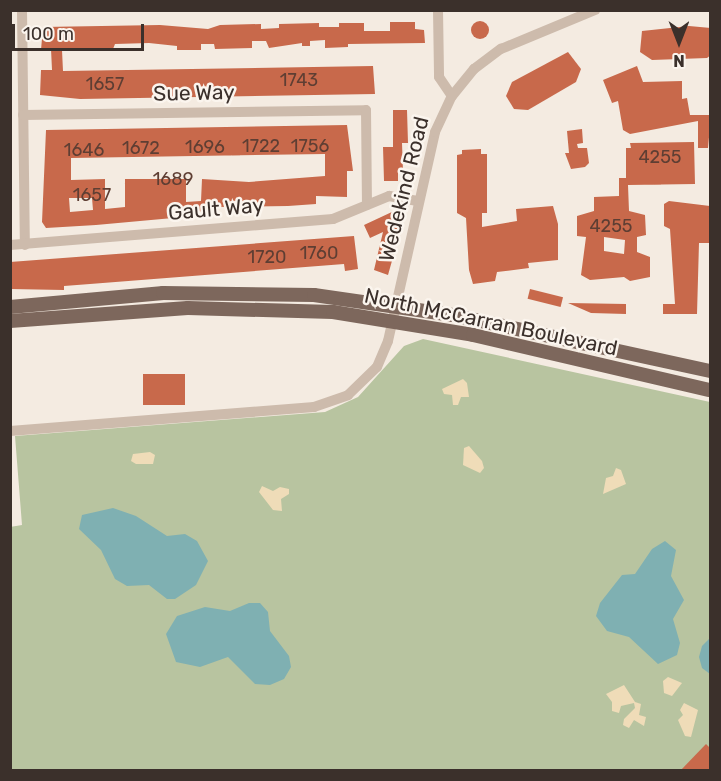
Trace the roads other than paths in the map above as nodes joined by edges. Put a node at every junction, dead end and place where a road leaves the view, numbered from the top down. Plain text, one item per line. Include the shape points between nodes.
1 (22, 10) edge
2 (438, 10) edge
3 (595, 10) edge
4 (452, 96) junction
5 (23, 115) junction
6 (418, 201) junction
7 (367, 205) junction
8 (10, 245) edge
9 (25, 245) junction
10 (396, 304) junction
11 (10, 307) edge
12 (392, 320) junction
13 (10, 321) edge
14 (711, 371) edge
15 (711, 390) edge
16 (10, 431) edge

1 - 5 street
2 - 4 street via 439,77
3 - 4 street, Wedekind Road via 501,49 474,69
4 - 6 street, Wedekind Road via 435,132
5 - 7 street, Sue Way via 366,110
5 - 9 street
6 - 7 street, Gault Way via 389,196
6 - 10 street, Wedekind Road
7 - 9 street, Gault Way via 333,219
8 - 9 street, Gault Way
10 - 11 main road, North McCarran Boulevard via 314,295 210,292
10 - 12 street, Wedekind Road
10 - 14 main road, North McCarran Boulevard
12 - 13 main road, North McCarran Boulevard via 248,307
12 - 15 main road, North McCarran Boulevard
12 - 16 street, Wedekind Road via 376,367 353,392 330,403

